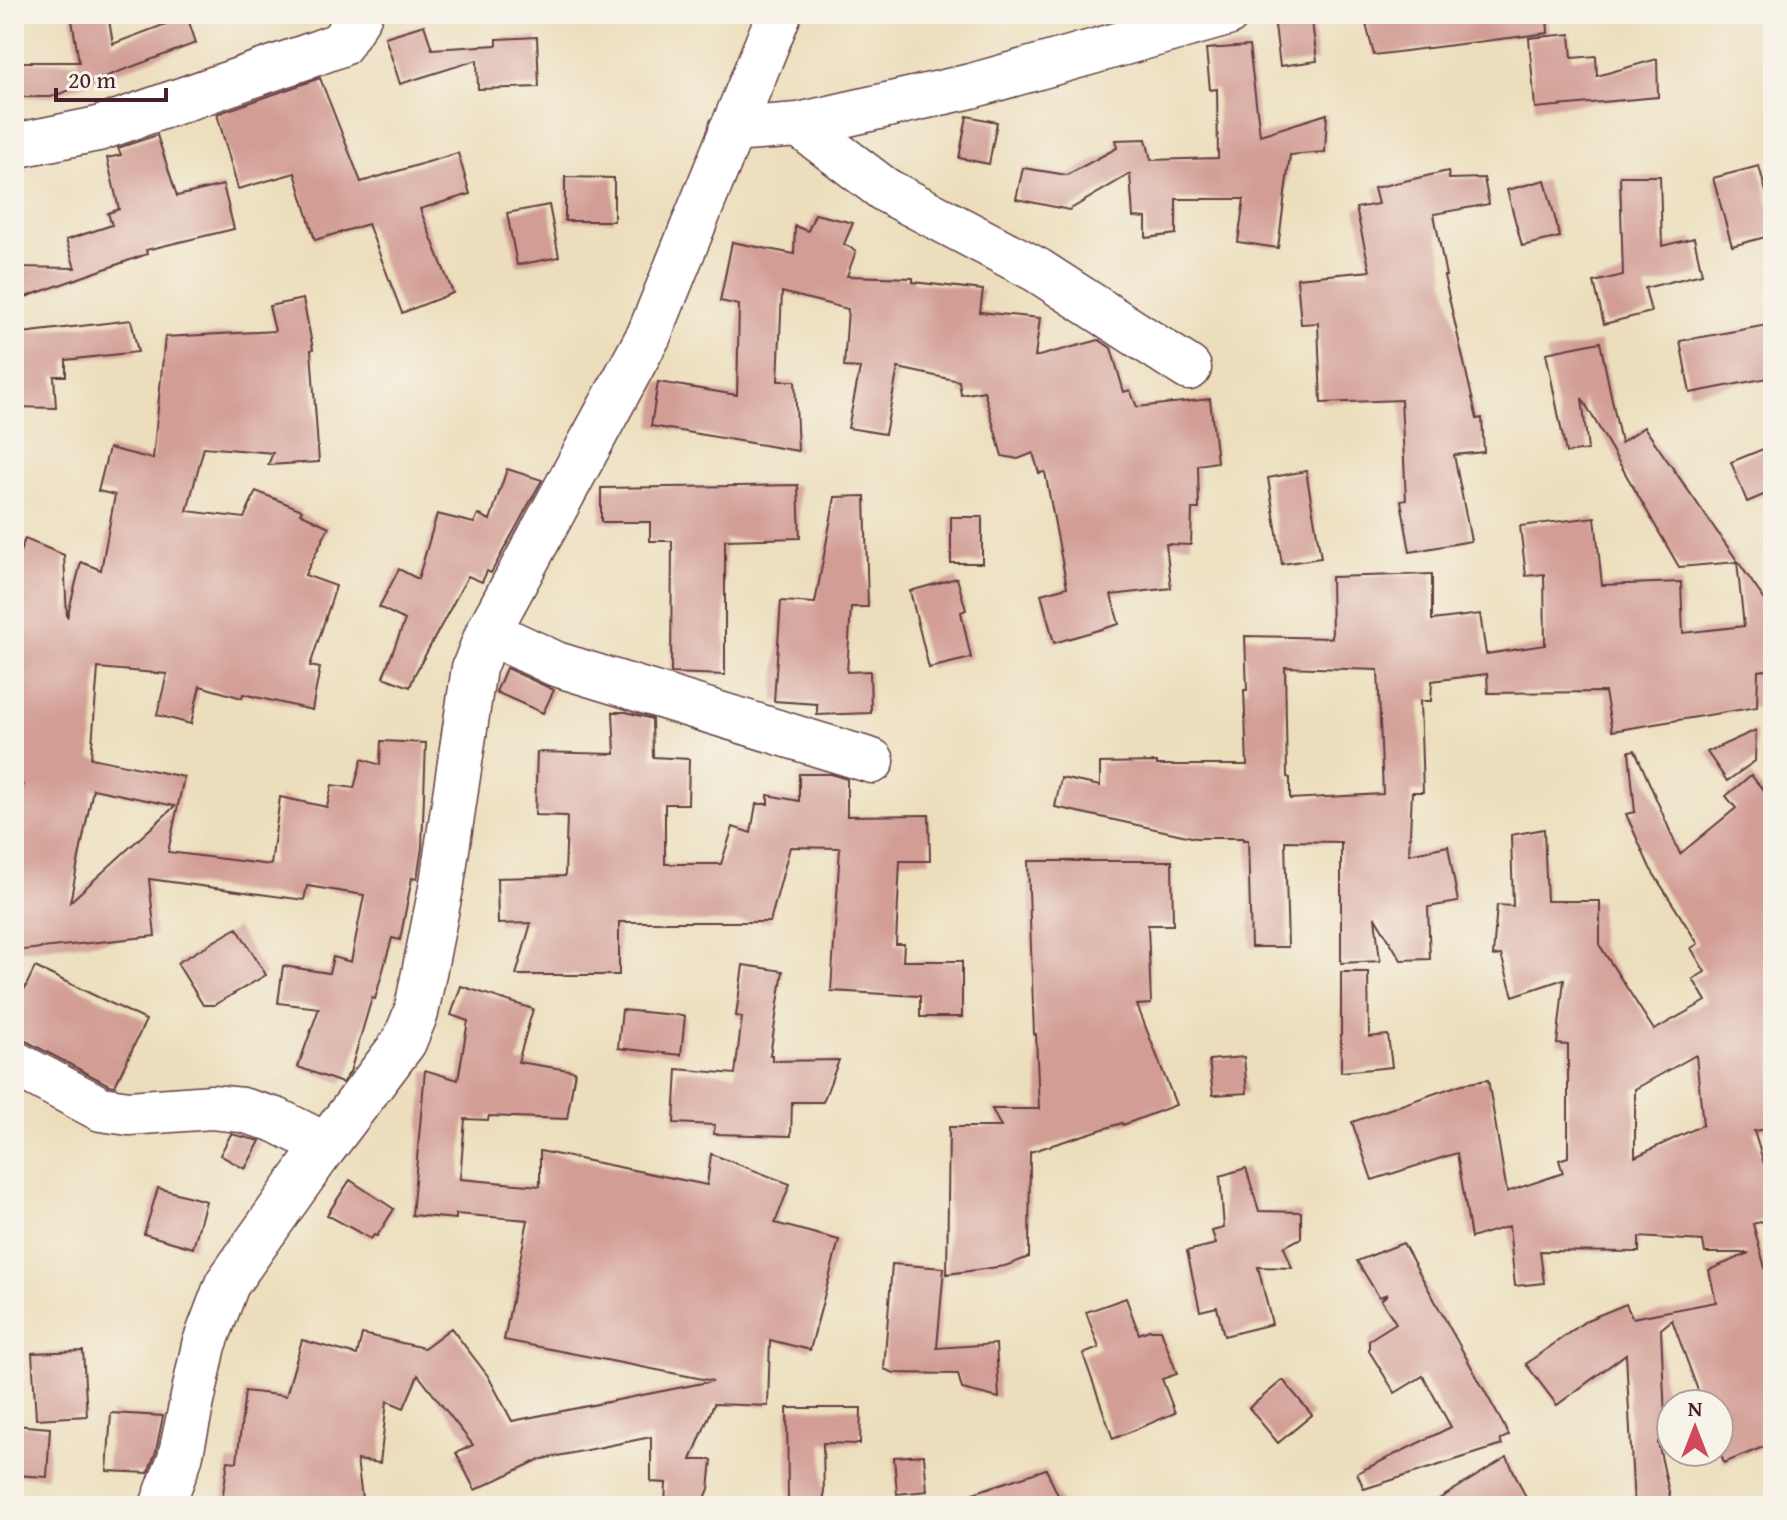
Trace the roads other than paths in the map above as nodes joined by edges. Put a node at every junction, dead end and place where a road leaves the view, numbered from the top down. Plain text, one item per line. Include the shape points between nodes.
1 (360, 14) edge
2 (779, 14) edge
3 (1227, 14) edge
4 (799, 125) junction
5 (731, 130) junction
6 (14, 146) edge
7 (1189, 368) dead end
8 (488, 632) junction
9 (872, 761) dead end
10 (14, 1063) edge
11 (326, 1145) junction
12 (162, 1506) edge

1 - 6 street via 341,44 98,129
2 - 5 street
3 - 4 street via 971,86
4 - 5 street
4 - 7 street via 885,190 1037,270
5 - 8 street via 649,335
8 - 9 street via 556,664
8 - 11 street via 474,668 442,883 416,1013 404,1042
10 - 11 street via 101,1109 242,1110
11 - 12 street via 227,1284 204,1345 180,1458

